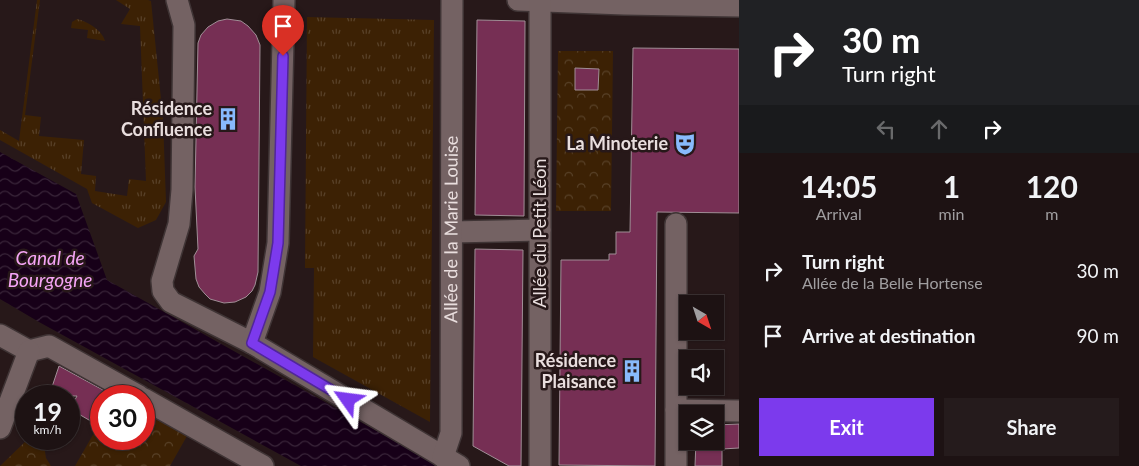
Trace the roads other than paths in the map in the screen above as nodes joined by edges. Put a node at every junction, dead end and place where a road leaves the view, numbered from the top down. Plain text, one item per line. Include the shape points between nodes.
1 (177, 0) edge
2 (284, 0) edge
3 (452, 0) edge
4 (518, 0) edge
5 (540, 1) edge
6 (739, 6) edge
7 (676, 224) dead end
8 (540, 230) junction
9 (452, 232) junction
10 (0, 335) edge
11 (252, 343) junction
12 (29, 351) junction
13 (119, 385) edge
14 (155, 405) edge
15 (676, 410) junction
16 (739, 411) edge
17 (0, 428) edge
18 (451, 461) edge
19 (263, 466) edge
20 (540, 466) edge
21 (676, 466) edge

1 - 11 street via 184,25 182,190 179,224 162,281 163,291 171,302
2 - 11 street via 278,243 270,292
3 - 9 street, Allée de la Marie Louise
4 - 5 street
5 - 6 street
5 - 8 street, Allée du Petit Léon
7 - 15 street
8 - 9 street
8 - 20 street, Allée du Petit Léon
9 - 18 street, Allée de la Marie Louise
10 - 12 street
11 - 18 street
12 - 13 street via 49,346
12 - 17 street
14 - 19 street
15 - 16 street
15 - 21 street

